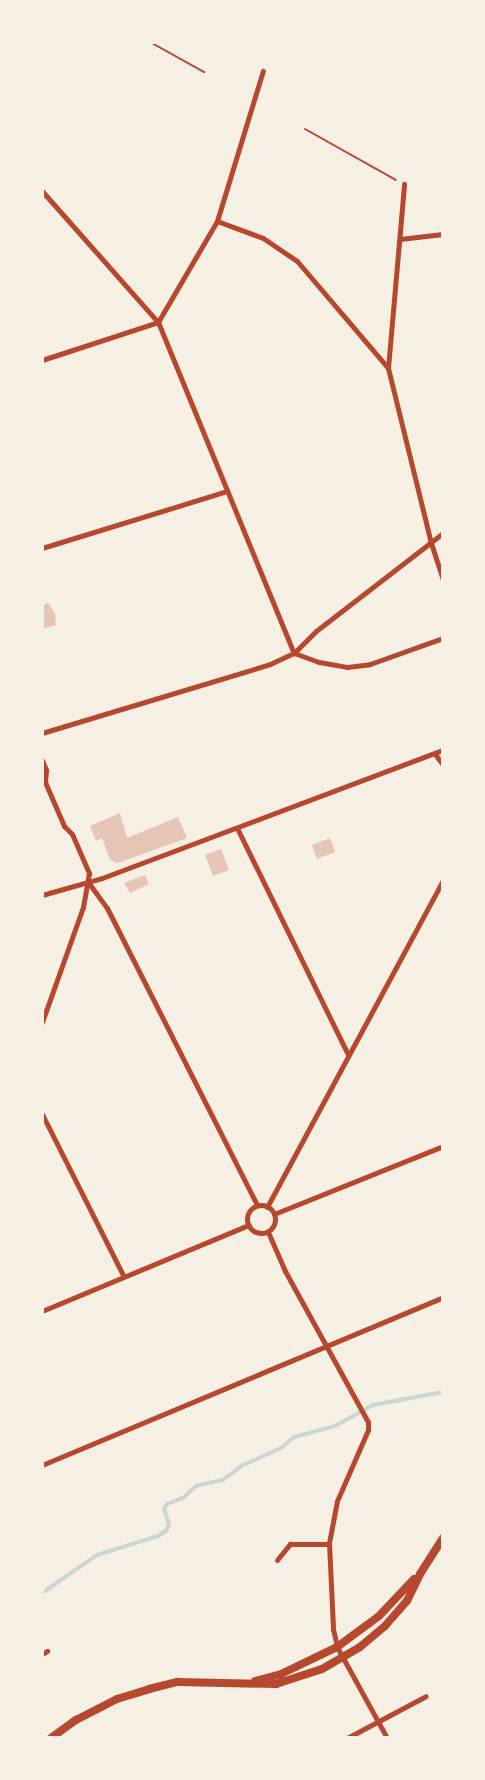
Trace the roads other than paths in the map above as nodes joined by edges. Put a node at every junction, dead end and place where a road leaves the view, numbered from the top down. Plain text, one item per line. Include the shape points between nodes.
1 (262, 70) dead end
2 (404, 184) road end
3 (42, 191) edge
4 (217, 221) junction
5 (443, 234) edge
6 (400, 239) junction
7 (158, 322) junction
8 (42, 360) edge
9 (388, 368) junction
10 (227, 491) junction
11 (443, 533) edge
12 (431, 543) junction
13 (42, 548) edge
14 (443, 580) edge
15 (443, 638) edge
16 (294, 653) junction
17 (55, 721) dead end
18 (58, 729) junction
19 (42, 733) edge
20 (443, 750) edge
21 (435, 754) junction
22 (42, 760) edge
23 (443, 765) edge
24 (237, 828) junction
25 (443, 880) edge
26 (88, 882) junction
27 (42, 895) edge
28 (42, 1022) edge
29 (348, 1055) junction
30 (42, 1114) edge
31 (443, 1146) edge
32 (257, 1205) junction
33 (267, 1207) junction
34 (274, 1214) junction
35 (249, 1224) junction
36 (268, 1232) junction
37 (124, 1277) junction
38 (443, 1297) edge
39 (42, 1311) edge
40 (327, 1345) junction
41 (42, 1465) edge
42 (443, 1538) edge
43 (329, 1544) junction
44 (277, 1560) dead end
45 (420, 1574) junction
46 (337, 1647) junction
47 (343, 1657) junction
48 (245, 1684) junction
49 (426, 1696) dead end
50 (379, 1721) junction
51 (51, 1738) edge
52 (187, 1738) edge
53 (217, 1738) edge
54 (347, 1738) edge
55 (387, 1738) edge

1 - 4 street
2 - 6 street
3 - 7 street
4 - 7 street
4 - 9 street via 263,238 297,261
5 - 6 street
6 - 9 street
7 - 8 street
7 - 10 street
9 - 12 street
10 - 13 street
10 - 16 street
11 - 12 street
12 - 14 street
12 - 16 street via 325,623
15 - 16 street via 370,664 328,664
16 - 18 street via 270,664
17 - 18 street
18 - 19 street
20 - 21 street
21 - 23 street
21 - 24 street
22 - 26 street via 45,782 89,873
24 - 26 street
24 - 29 street
25 - 29 street
26 - 27 street
26 - 28 street via 83,907
26 - 32 street via 106,909
29 - 33 street
30 - 37 street
31 - 34 street
32 - 33 street
32 - 35 street via 248,1213
33 - 34 street
34 - 36 street via 275,1222
35 - 36 street via 254,1231
35 - 37 street
36 - 40 street
37 - 39 street
38 - 40 street
40 - 41 street
40 - 43 street via 366,1413 368,1430 337,1501
42 - 45 main road
43 - 44 street via 290,1544
43 - 46 street
45 - 46 main road via 379,1616
45 - 47 main road via 407,1601 385,1626
46 - 47 street
46 - 48 main road via 281,1674
47 - 48 main road via 310,1675 276,1684
47 - 50 street
48 - 51 main road via 178,1682 149,1689 117,1699
49 - 50 street
50 - 54 street
50 - 55 street
52 - 53 street

